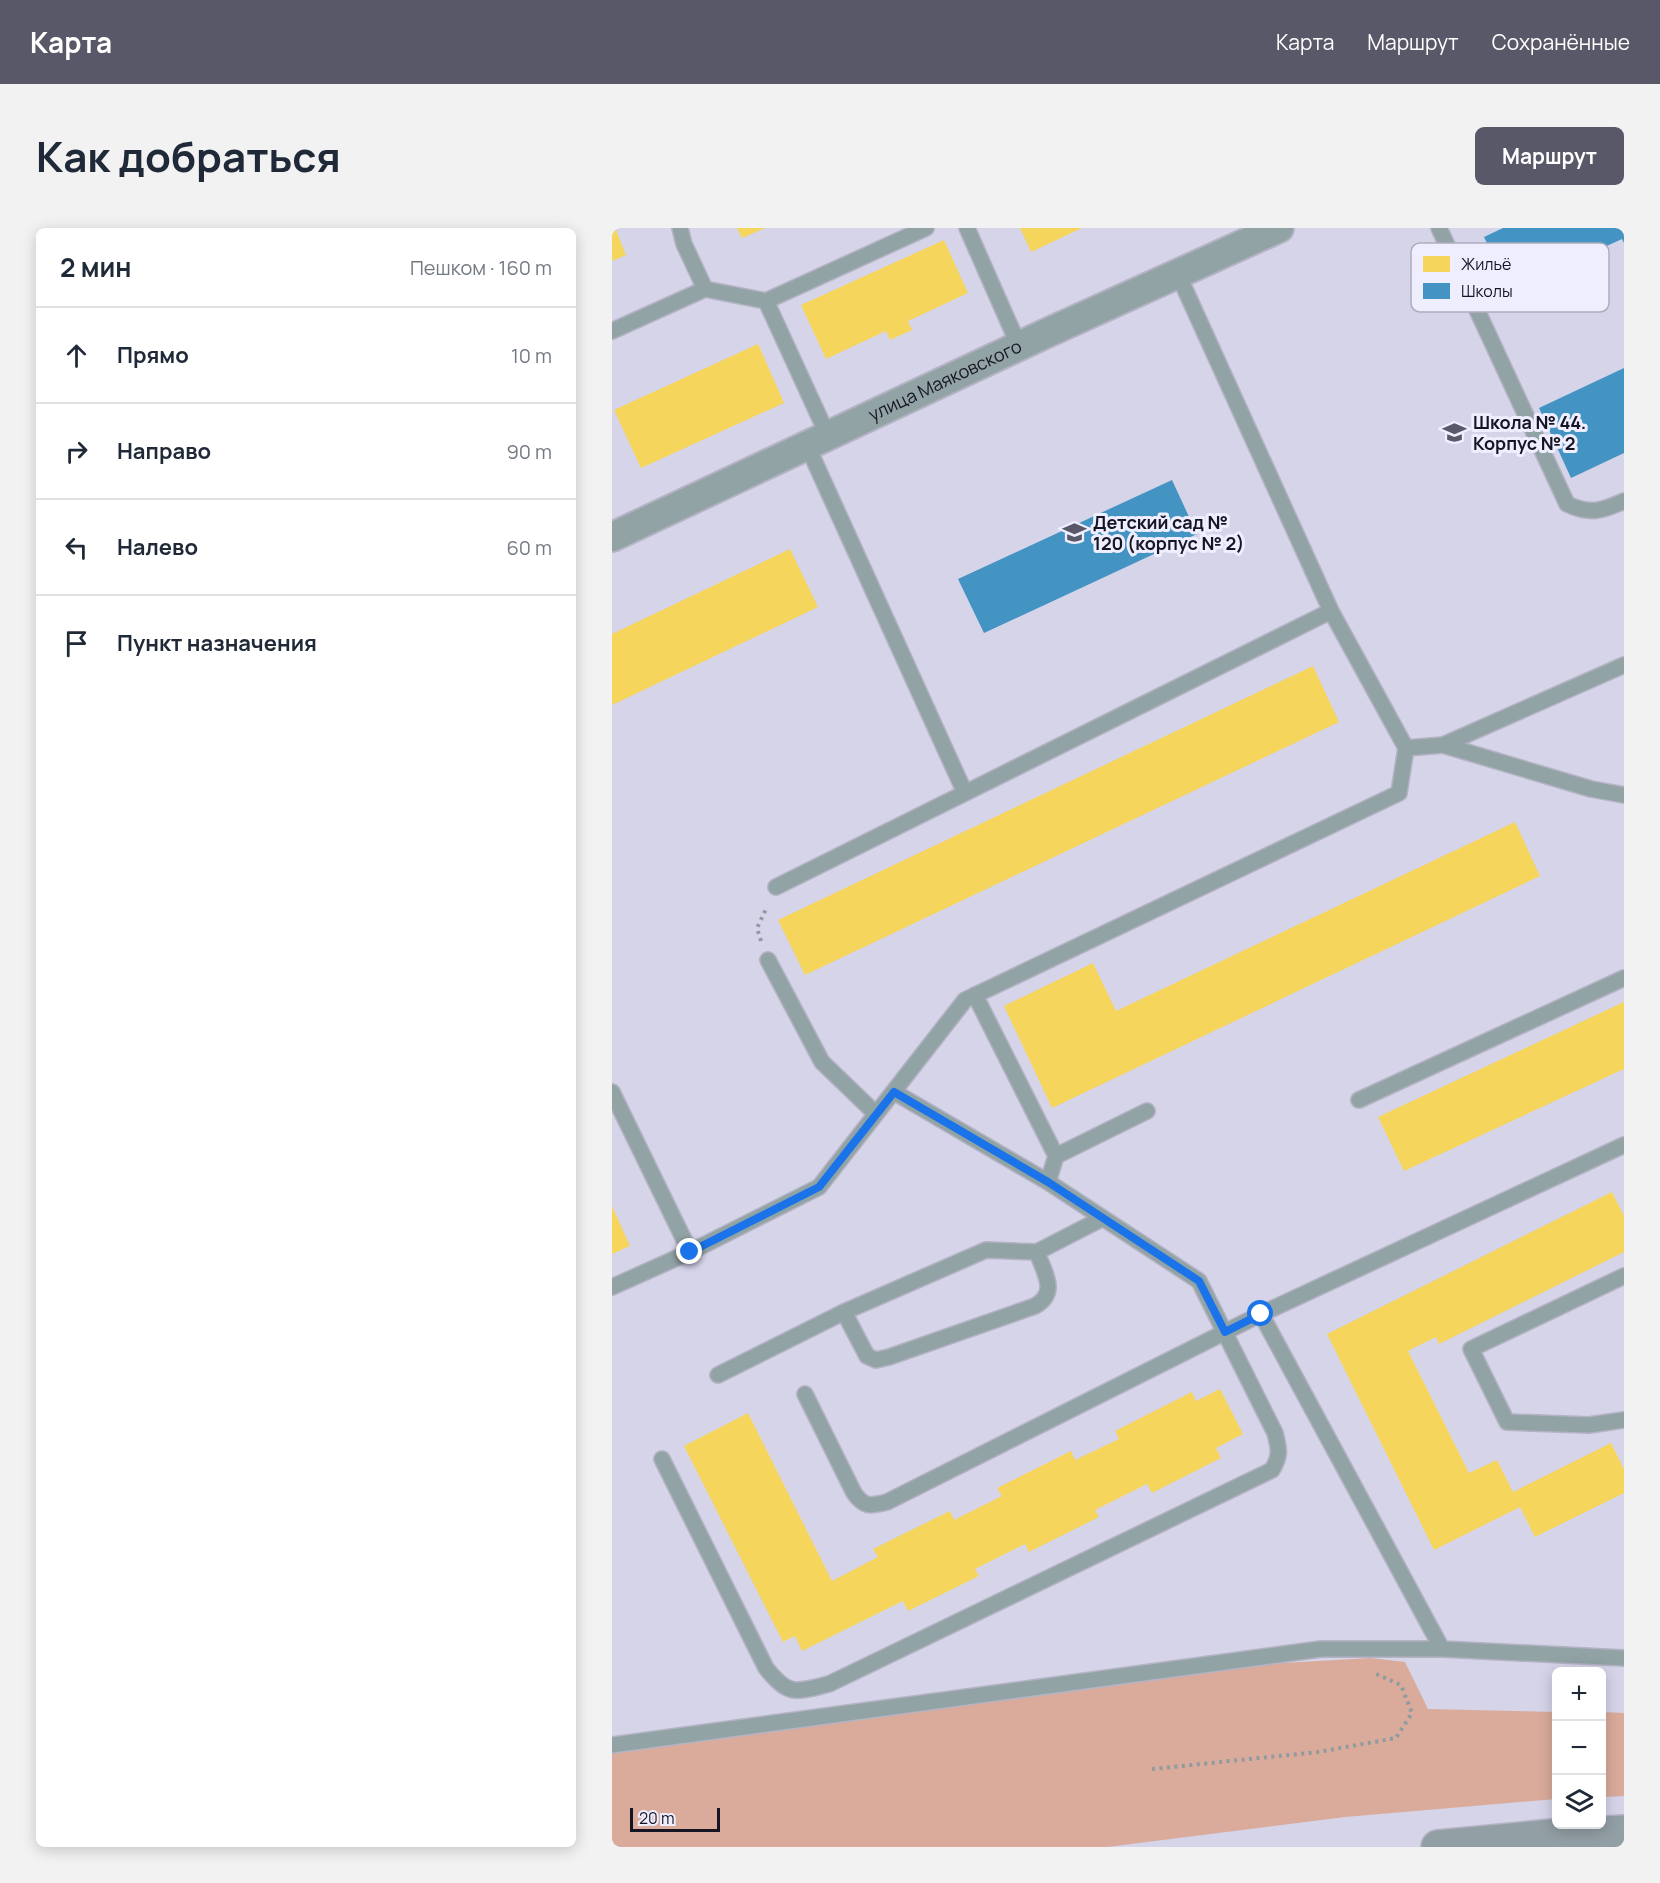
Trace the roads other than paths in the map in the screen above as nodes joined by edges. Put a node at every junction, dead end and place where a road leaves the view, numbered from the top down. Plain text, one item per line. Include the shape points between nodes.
1 (680, 228) edge
2 (926, 228) edge
3 (967, 228) edge
4 (1279, 228) edge
5 (1439, 228) edge
6 (1232, 238) edge
7 (1446, 243) edge
8 (1178, 274) junction
9 (705, 289) junction
10 (766, 302) junction
11 (1478, 312) edge
12 (612, 331) edge
13 (1019, 346) junction
14 (818, 441) junction
15 (1624, 501) edge
16 (612, 537) edge
17 (1331, 610) junction
18 (1624, 665) edge
19 (1443, 745) junction
20 (1406, 748) junction
21 (965, 793) junction
22 (1624, 795) edge
23 (776, 887) road end
24 (768, 960) road end
25 (1624, 978) edge
26 (975, 995) junction
27 (612, 1092) edge
28 (894, 1092) junction
29 (1359, 1100) dead end
30 (1147, 1111) dead end
31 (876, 1114) junction
32 (1624, 1145) edge
33 (1056, 1156) junction
34 (1048, 1182) junction
35 (1103, 1218) junction
36 (690, 1252) junction
37 (1037, 1252) junction
38 (1624, 1276) edge
39 (612, 1287) edge
40 (844, 1312) junction
41 (1261, 1314) junction
42 (1225, 1332) junction
43 (718, 1375) dead end
44 (805, 1394) dead end
45 (1624, 1420) edge
46 (662, 1459) dead end
47 (1442, 1649) junction
48 (1624, 1658) edge
49 (612, 1745) edge
50 (1624, 1832) edge
51 (1438, 1847) edge

1 - 9 lane
2 - 10 lane
3 - 13 lane
4 - 6 street, улица Маяковского
5 - 7 lane
6 - 8 street, улица Маяковского
8 - 13 street, улица Маяковского
8 - 17 lane
9 - 10 lane
9 - 12 lane
10 - 14 lane
11 - 15 lane via 1567,504 1592,512
13 - 14 street, улица Маяковского
14 - 16 street, улица Маяковского
14 - 21 lane
17 - 20 lane
17 - 21 lane
18 - 19 lane
19 - 20 lane
19 - 22 lane via 1591,789
20 - 26 lane via 1399,793
21 - 23 lane
24 - 31 lane via 822,1062
25 - 29 lane
26 - 28 lane via 965,1000
26 - 33 lane
27 - 36 lane
28 - 31 lane
28 - 34 lane
30 - 33 lane
31 - 36 lane via 819,1187
32 - 41 lane
33 - 34 lane
34 - 35 lane
35 - 37 lane
35 - 42 lane via 1199,1281
36 - 39 lane
37 - 40 lane via 986,1250
37 - 40 lane via 1047,1282 1046,1300 889,1357 876,1360 867,1356
38 - 45 lane via 1472,1348 1507,1422 1589,1425
40 - 43 lane
41 - 42 lane
41 - 47 lane
42 - 44 lane via 887,1502 871,1506 854,1493
42 - 46 lane via 1275,1433 1279,1449 1272,1470 829,1684 799,1691 779,1684 766,1668
47 - 48 lane
47 - 49 lane via 1321,1649
50 - 51 main road

